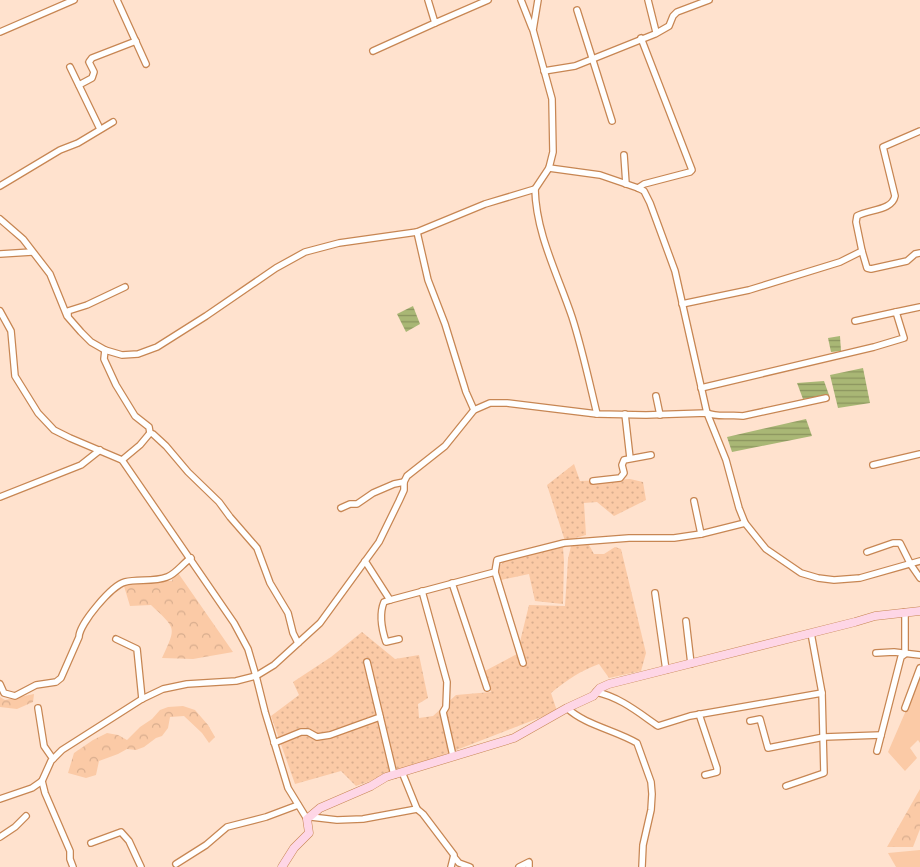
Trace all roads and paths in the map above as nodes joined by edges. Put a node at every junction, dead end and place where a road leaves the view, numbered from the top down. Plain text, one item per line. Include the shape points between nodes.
1 (74, 0) edge
2 (118, 0) edge
3 (428, 0) edge
4 (488, 0) edge
5 (521, 0) edge
6 (538, 0) edge
7 (648, 0) edge
8 (709, 0) edge
9 (577, 10) dead end
10 (435, 23) junction
11 (533, 30) junction
12 (0, 32) edge
13 (656, 32) junction
14 (641, 38) junction
15 (136, 41) junction
16 (373, 51) dead end
17 (593, 58) junction
18 (146, 64) dead end
19 (70, 67) dead end
20 (544, 71) junction
21 (79, 85) junction
22 (612, 121) dead end
23 (113, 122) dead end
24 (100, 130) junction
25 (920, 132) edge
26 (624, 155) dead end
27 (549, 168) junction
28 (626, 184) junction
29 (0, 186) edge
30 (638, 188) junction
31 (536, 189) junction
32 (0, 219) edge
33 (417, 232) junction
34 (862, 251) junction
35 (32, 252) junction
36 (920, 253) edge
37 (0, 254) edge
38 (125, 287) dead end
39 (682, 304) junction
40 (920, 307) edge
41 (0, 311) edge
42 (896, 312) junction
43 (68, 316) junction
44 (855, 321) dead end
45 (105, 350) junction
46 (701, 388) junction
47 (656, 396) dead end
48 (826, 398) dead end
49 (474, 410) junction
50 (707, 413) junction
51 (597, 414) junction
52 (624, 414) junction
53 (660, 415) junction
54 (150, 433) junction
55 (100, 450) junction
56 (920, 454) edge
57 (651, 456) dead end
58 (630, 458) junction
59 (122, 460) junction
60 (873, 465) dead end
61 (593, 481) dead end
62 (404, 482) junction
63 (0, 497) edge
64 (694, 501) dead end
65 (341, 508) dead end
66 (745, 523) junction
67 (701, 534) junction
68 (867, 552) dead end
69 (191, 558) junction
70 (365, 561) junction
71 (920, 561) edge
72 (911, 565) junction
73 (495, 572) junction
74 (920, 578) edge
75 (452, 584) junction
76 (422, 592) junction
77 (655, 593) dead end
78 (390, 600) junction
79 (920, 611) edge
80 (905, 612) junction
81 (686, 621) dead end
82 (811, 634) junction
83 (116, 639) dead end
84 (399, 639) dead end
85 (298, 643) junction
86 (876, 653) dead end
87 (905, 654) junction
88 (920, 655) edge
89 (367, 662) dead end
90 (523, 663) dead end
91 (691, 664) junction
92 (920, 668) edge
93 (666, 670) junction
94 (256, 676) junction
95 (0, 684) edge
96 (487, 688) dead end
97 (596, 692) junction
98 (822, 693) junction
99 (142, 699) junction
100 (38, 708) dead end
101 (567, 708) junction
102 (905, 708) dead end
103 (699, 714) junction
104 (380, 717) junction
105 (750, 720) dead end
106 (881, 735) junction
107 (824, 737) junction
108 (274, 743) junction
109 (877, 751) dead end
110 (453, 756) junction
111 (53, 759) junction
112 (402, 772) junction
113 (394, 775) junction
114 (705, 775) dead end
115 (42, 781) junction
116 (786, 786) dead end
117 (0, 799) edge
118 (298, 805) junction
119 (417, 809) junction
120 (26, 816) dead end
121 (309, 818) junction
122 (0, 837) edge
123 (91, 843) dead end
124 (454, 856) junction
125 (176, 864) dead end
126 (74, 867) edge
127 (141, 867) edge
128 (282, 867) edge
129 (451, 867) edge
130 (470, 867) edge
131 (520, 867) edge
132 (529, 867) edge
133 (642, 867) edge

1 - 12 street
2 - 15 street
3 - 10 street
4 - 10 street
5 - 11 street
6 - 11 street
7 - 13 street
8 - 13 street via 677,12 669,26
9 - 17 street
10 - 16 street
11 - 20 street
13 - 14 street
14 - 17 street
14 - 30 street via 692,170
15 - 18 street
15 - 21 street via 92,58 89,62 94,72 92,78
17 - 20 street via 575,66
17 - 22 street
19 - 21 street
20 - 27 street via 552,98 553,152
21 - 24 street
23 - 24 street
24 - 29 street
25 - 34 street via 883,147 894,201 889,206 857,216
26 - 28 street
27 - 28 street via 600,175
27 - 31 street
28 - 30 street
30 - 39 street via 644,191 650,203 675,272
31 - 33 street via 485,204
31 - 51 street via 536,206 551,263 572,318
32 - 35 street via 23,239
33 - 45 street via 338,243 305,252 157,347 138,354 122,355
33 - 49 street via 428,280
34 - 36 street via 867,268 871,269 907,261
34 - 39 street via 840,262 749,290
35 - 37 street
35 - 43 street via 50,274
38 - 43 street via 68,311
39 - 46 street
40 - 42 street
41 - 55 street via 11,331 15,376 38,413 54,430
42 - 44 street
42 - 46 street via 904,336 902,339
43 - 45 street via 86,337
45 - 54 street via 104,359 116,384 135,416 149,427
46 - 50 street
47 - 53 street
48 - 50 street via 743,416
49 - 51 street via 490,403 507,403
49 - 62 street via 445,446 407,476
50 - 53 street
50 - 66 street via 726,460
51 - 52 street
52 - 53 street
52 - 58 street
54 - 59 street
54 - 85 street via 219,502 257,548 270,583 288,613
55 - 59 street
55 - 63 street via 81,465
56 - 60 street
57 - 58 street
58 - 61 street via 622,462 623,476
59 - 69 street
62 - 65 street
62 - 70 street via 404,490 388,526
64 - 67 street
66 - 67 street
66 - 72 street via 766,550 800,573 818,578 860,578
67 - 73 street via 564,543 497,560
68 - 72 street via 900,543
69 - 94 street via 234,622 248,649
69 - 95 street via 169,577 124,582 112,590 84,624 69,663 61,678 52,684 36,685 14,696 4,693
70 - 78 street
70 - 85 street via 320,623
71 - 72 street
72 - 74 street
73 - 75 street
73 - 90 street
75 - 76 street
75 - 96 street
76 - 78 street
76 - 110 street via 448,682 443,712
77 - 93 street
78 - 84 street via 384,602 380,611 383,634 386,642
79 - 80 street
80 - 82 street via 875,616
80 - 87 street
81 - 91 street
82 - 91 street
82 - 98 street
83 - 99 street via 137,649
85 - 94 street
86 - 87 street
87 - 88 street
87 - 106 street via 901,657
89 - 104 street
91 - 93 street
92 - 102 street
93 - 97 street via 609,684
94 - 99 street via 236,681 187,684 163,689
94 - 108 street
97 - 101 street
97 - 103 street via 621,701 658,726
98 - 103 street
98 - 107 street
99 - 111 street
100 - 111 street via 44,746
101 - 110 street via 514,738
101 - 133 street via 575,716 637,742 652,794 642,845
103 - 114 street via 718,768 718,772
104 - 108 street via 330,735 317,737 301,732
104 - 113 street
105 - 107 street via 760,719 768,748
106 - 107 street
106 - 109 street
107 - 116 street via 824,774
108 - 118 street via 288,788
110 - 112 street
111 - 115 street
112 - 113 street
112 - 119 street
113 - 121 street via 320,808
115 - 117 street
115 - 126 street
118 - 121 street
118 - 125 street via 227,826 206,845
119 - 121 street via 364,819
119 - 124 street
120 - 122 street
121 - 128 street via 308,832
123 - 127 street via 121,832 129,840
124 - 129 street
124 - 130 street via 459,863
131 - 132 street via 529,862

